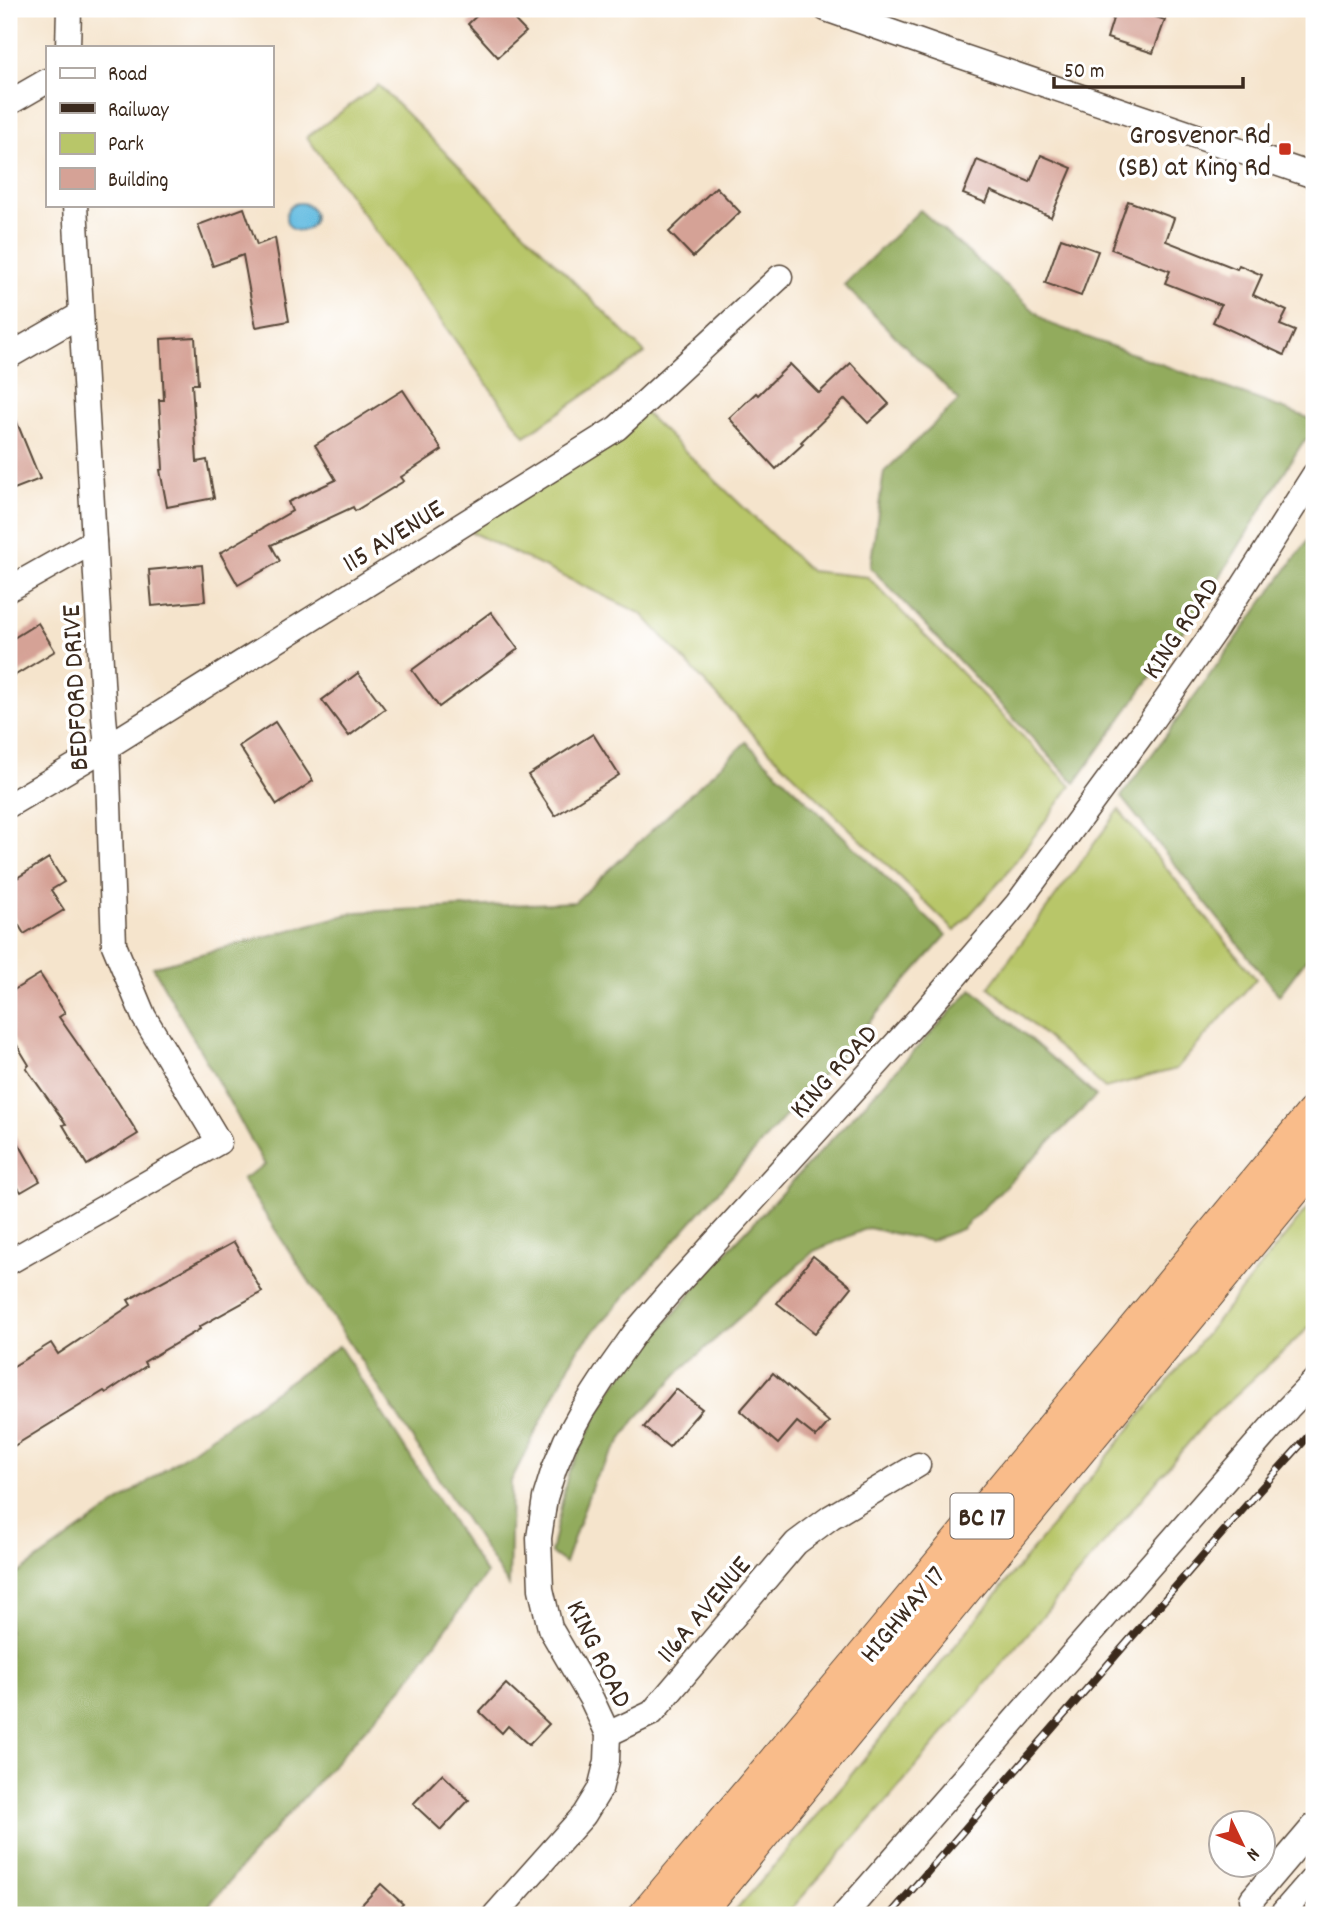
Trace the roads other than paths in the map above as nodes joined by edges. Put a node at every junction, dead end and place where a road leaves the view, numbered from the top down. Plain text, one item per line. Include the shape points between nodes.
1 (69, 9) edge
2 (826, 9) edge
3 (68, 46) edge
4 (46, 82) edge
5 (9, 103) edge
6 (1314, 176) edge
7 (75, 206) edge
8 (780, 277) dead end
9 (80, 315) junction
10 (9, 356) edge
11 (1314, 475) edge
12 (94, 541) junction
13 (9, 589) edge
14 (107, 747) junction
15 (9, 805) edge
16 (1314, 1115) edge
17 (1314, 1162) edge
18 (9, 1262) edge
19 (1314, 1381) edge
20 (918, 1465) dead end
21 (608, 1734) junction
22 (1314, 1826) edge
23 (1314, 1877) edge
24 (1252, 1899) dead end
25 (495, 1915) edge
26 (648, 1915) edge
27 (694, 1915) edge
28 (844, 1915) edge
29 (1281, 1915) edge

1 - 3 street
2 - 6 street
4 - 5 street
7 - 9 street, BEDFORD DRIVE
8 - 14 street, 115 AVENUE via 617,428
9 - 10 street
9 - 12 street, BEDFORD DRIVE
11 - 21 street, KING ROAD via 1217,627 1017,904 668,1294 582,1411 545,1499 539,1538 541,1589 550,1628
12 - 13 street
12 - 14 street, BEDFORD DRIVE
14 - 15 street, 115 AVENUE
14 - 18 street, BEDFORD DRIVE via 114,945 144,1017 219,1142
16 - 26 highway, HIGHWAY 17 / BC 17
17 - 27 highway, HIGHWAY 17 / BC 17
19 - 28 street
20 - 21 street, 116A AVENUE via 796,1543 652,1713
21 - 25 street via 600,1789 584,1815
22 - 24 street
23 - 29 street

